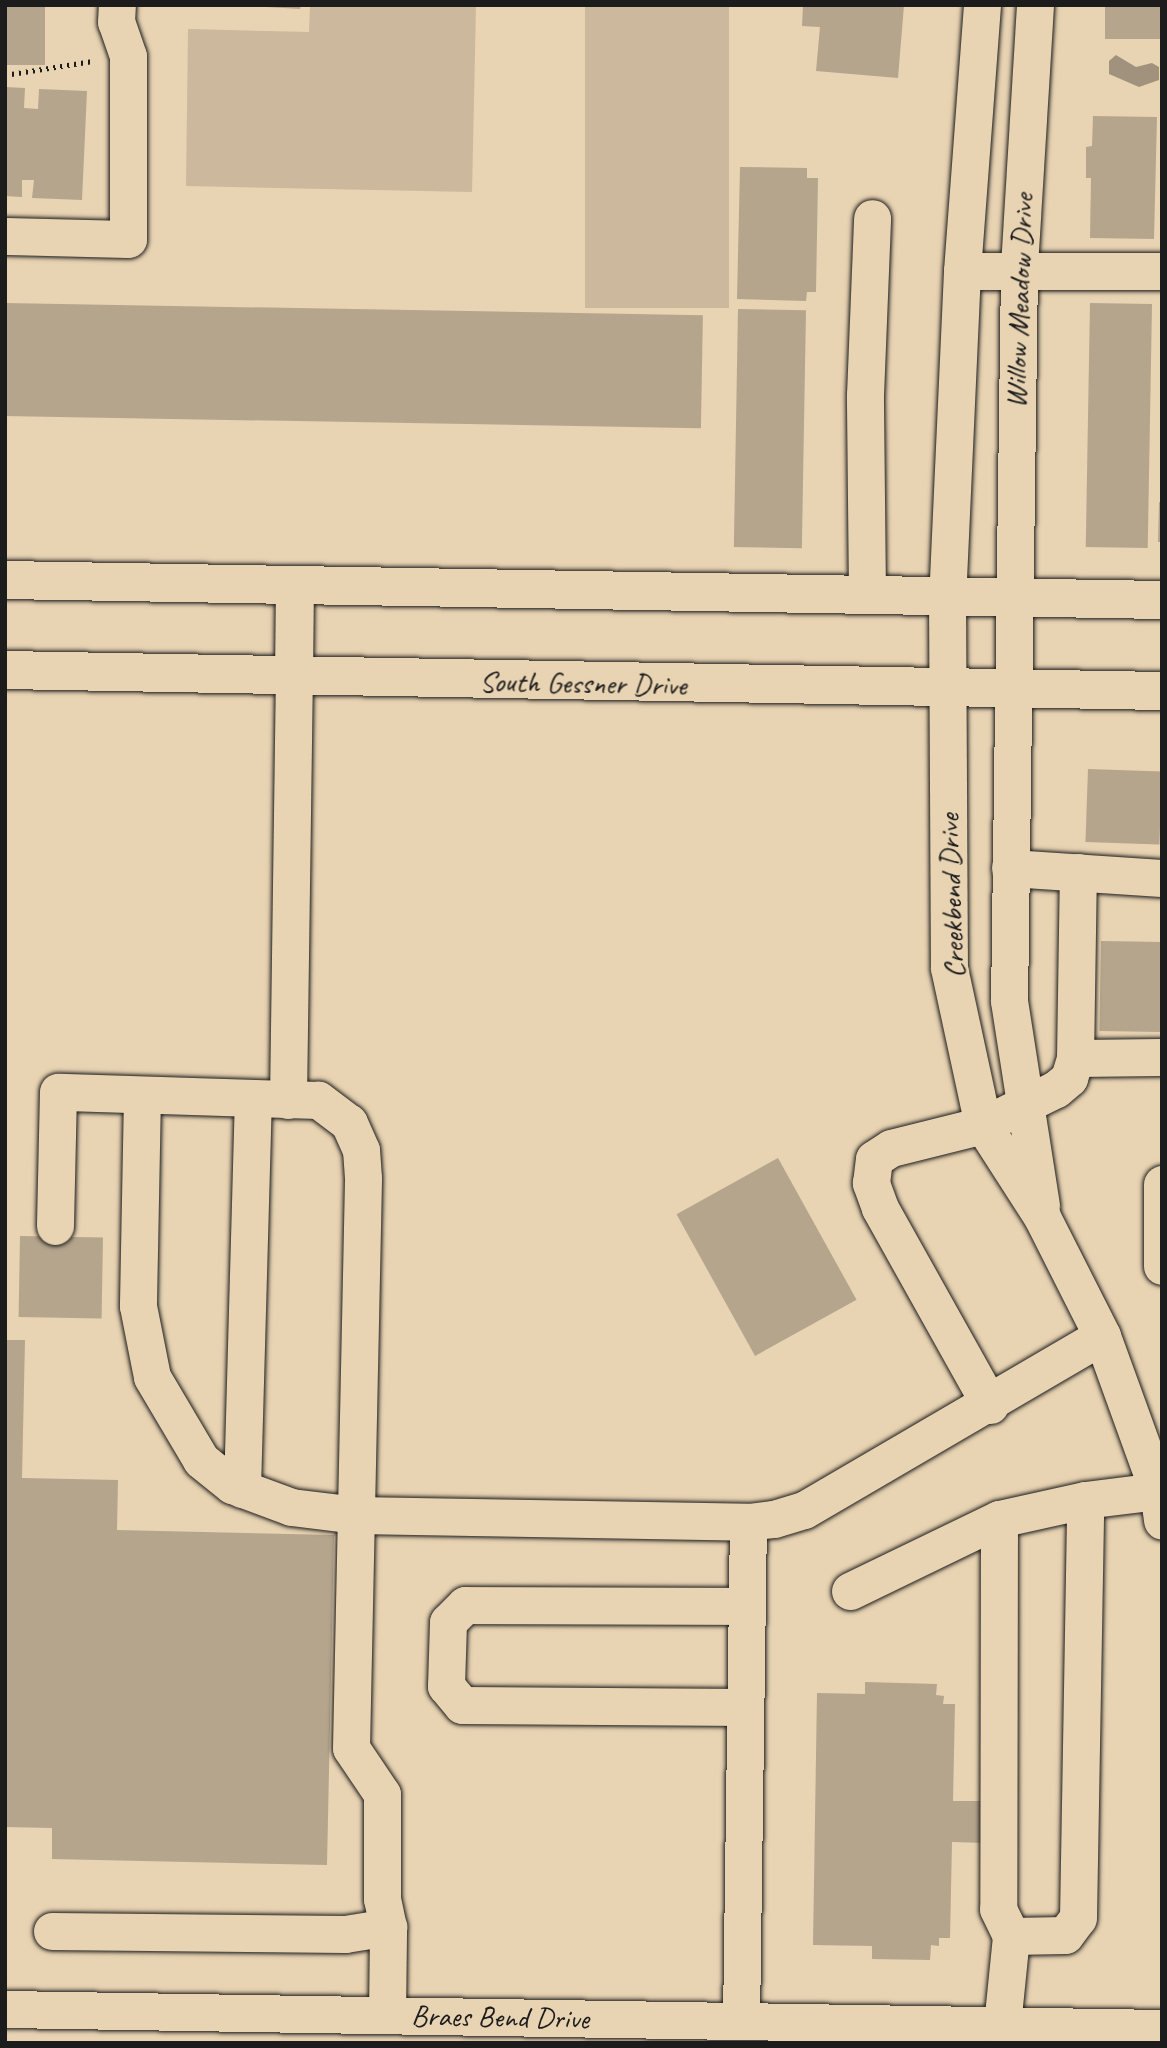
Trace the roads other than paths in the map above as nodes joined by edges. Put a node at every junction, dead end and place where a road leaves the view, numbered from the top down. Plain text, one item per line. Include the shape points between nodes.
1 (117, 5) edge
2 (982, 5) edge
3 (1035, 5) edge
4 (872, 218) dead end
5 (5, 236) edge
6 (1018, 269) junction
7 (962, 271) junction
8 (1162, 271) edge
9 (5, 580) edge
10 (295, 585) junction
11 (867, 595) junction
12 (947, 596) junction
13 (1012, 598) junction
14 (1162, 600) edge
15 (5, 670) edge
16 (294, 678) junction
17 (948, 688) junction
18 (1012, 689) junction
19 (1162, 691) edge
20 (1010, 868) junction
21 (1078, 872) junction
22 (1162, 878) edge
23 (1162, 1057) edge
24 (1076, 1058) junction
25 (142, 1096) junction
26 (270, 1100) junction
27 (1025, 1105) junction
28 (983, 1125) junction
29 (1162, 1184) edge
30 (1042, 1217) junction
31 (55, 1226) dead end
32 (1162, 1266) edge
33 (1102, 1336) junction
34 (990, 1405) junction
35 (242, 1489) junction
36 (1085, 1500) junction
37 (1160, 1506) edge
38 (356, 1515) junction
39 (999, 1518) junction
40 (748, 1522) junction
41 (850, 1591) dead end
42 (746, 1606) junction
43 (745, 1707) junction
44 (388, 1927) junction
45 (52, 1930) dead end
46 (1011, 1936) junction
47 (5, 2009) edge
48 (387, 2015) junction
49 (741, 2021) junction
50 (1002, 2025) junction
51 (175, 2027) edge
52 (1162, 2028) edge

1 - 5 street via 116,22 128,56 128,239
2 - 7 street, Willow Meadow Drive
3 - 6 street, Willow Meadow Drive
4 - 11 street via 865,395
6 - 7 street
6 - 8 street
6 - 13 street, Willow Meadow Drive
7 - 12 street, Willow Meadow Drive
9 - 10 main road
10 - 11 main road
10 - 16 main road
11 - 12 main road
12 - 13 main road
12 - 17 street, Creekbend Drive
13 - 14 main road
13 - 18 street, Creekbend Drive
15 - 16 main road, South Gessner Drive
16 - 17 main road, South Gessner Drive
16 - 26 street
17 - 18 main road, South Gessner Drive
17 - 28 street, Creekbend Drive via 949,968
18 - 19 main road, South Gessner Drive
18 - 20 street, Creekbend Drive
20 - 21 street
20 - 27 street, Creekbend Drive via 1009,1001
21 - 22 street
21 - 24 street
23 - 24 street
24 - 27 street via 1069,1077 1056,1089
25 - 26 street
25 - 31 street via 58,1093
25 - 35 street via 138,1306 149,1367 161,1398 201,1460
26 - 35 street
26 - 38 street via 318,1100 349,1123 361,1150
27 - 28 street
27 - 30 street, Creekbend Drive
28 - 30 street, Creekbend Drive
28 - 34 street via 891,1148 874,1159 871,1183 880,1208
29 - 32 street
30 - 33 street, Creekbend Drive
33 - 34 street
33 - 37 street, Creekbend Drive
34 - 40 street via 804,1510
35 - 38 street via 291,1507
36 - 37 street
36 - 39 street
36 - 46 street via 1079,1918 1065,1935
38 - 40 street
38 - 44 street via 351,1748 382,1794 382,1899
39 - 41 street
39 - 46 street via 998,1909
40 - 42 street
42 - 43 street
42 - 43 street via 465,1605 448,1622 446,1686 463,1704
43 - 49 street
44 - 45 street via 345,1934
44 - 48 street
46 - 50 street
47 - 51 street, Braes Bend Drive
48 - 49 street, Braes Bend Drive
48 - 51 street, Braes Bend Drive
49 - 50 street, Braes Bend Drive
50 - 52 street, Braes Bend Drive

